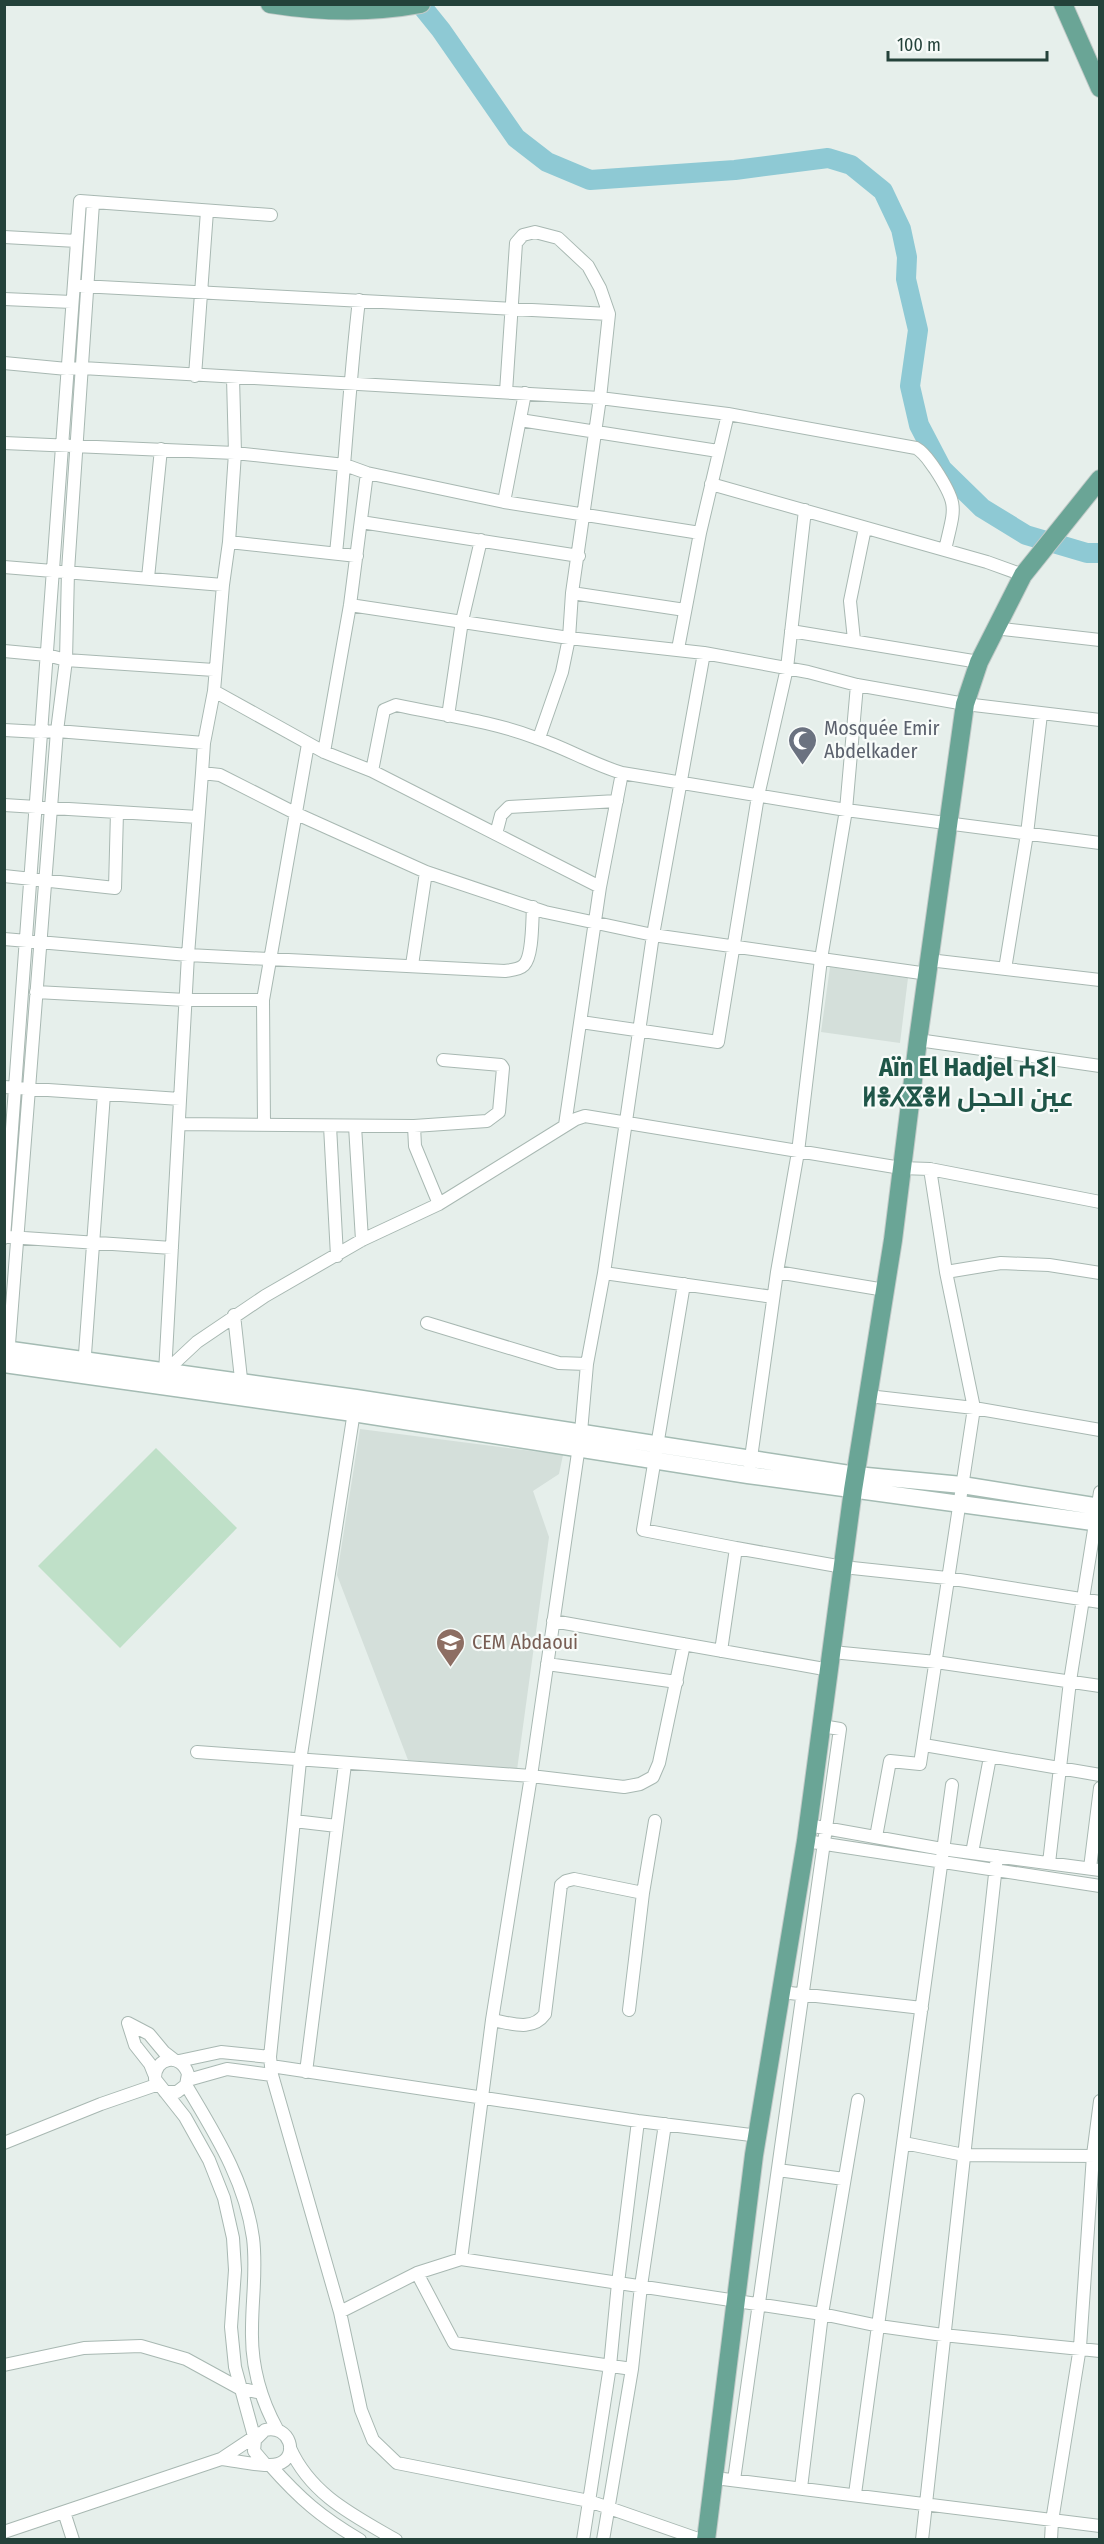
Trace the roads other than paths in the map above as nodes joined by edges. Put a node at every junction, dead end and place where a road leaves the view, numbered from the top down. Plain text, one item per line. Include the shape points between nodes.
1 (270, 4) edge
2 (422, 4) edge
3 (1063, 4) edge
4 (1100, 88) edge
5 (93, 203) junction
6 (207, 211) junction
7 (271, 214) dead end
8 (4, 237) edge
9 (77, 241) junction
10 (74, 286) junction
11 (88, 287) junction
12 (201, 294) junction
13 (4, 299) edge
14 (359, 300) junction
15 (72, 302) junction
16 (512, 308) junction
17 (609, 314) junction
18 (4, 363) edge
19 (82, 368) junction
20 (68, 369) junction
21 (195, 375) junction
22 (233, 378) junction
23 (349, 383) junction
24 (506, 392) junction
25 (525, 393) junction
26 (600, 398) junction
27 (728, 414) junction
28 (520, 420) junction
29 (596, 432) junction
30 (4, 442) edge
31 (62, 446) junction
32 (77, 446) junction
33 (161, 449) junction
34 (718, 451) junction
35 (235, 453) junction
36 (345, 465) junction
37 (367, 473) junction
38 (1100, 479) edge
39 (711, 484) junction
40 (504, 501) junction
41 (805, 510) junction
42 (584, 514) junction
43 (361, 522) junction
44 (865, 528) junction
45 (699, 533) junction
46 (481, 540) junction
47 (229, 542) junction
48 (945, 550) junction
49 (336, 553) junction
50 (357, 556) junction
51 (579, 556) junction
52 (4, 567) edge
53 (1028, 568) junction
54 (53, 570) junction
55 (68, 571) junction
56 (148, 578) junction
57 (223, 585) junction
58 (572, 593) junction
59 (350, 605) junction
60 (686, 610) junction
61 (462, 621) junction
62 (994, 628) junction
63 (791, 631) junction
64 (568, 638) junction
65 (854, 640) junction
66 (1100, 640) edge
67 (678, 650) junction
68 (4, 651) edge
69 (704, 653) junction
70 (47, 655) junction
71 (66, 660) junction
72 (979, 662) junction
73 (787, 668) junction
74 (214, 670) junction
75 (857, 685) junction
76 (214, 691) junction
77 (965, 704) junction
78 (1041, 714) junction
79 (448, 716) junction
80 (1099, 718) edge
81 (4, 730) edge
82 (57, 730) junction
83 (41, 732) junction
84 (539, 738) junction
85 (204, 742) junction
86 (308, 744) junction
87 (324, 752) junction
88 (372, 771) junction
89 (202, 773) junction
90 (622, 773) junction
91 (679, 783) junction
92 (758, 796) junction
93 (617, 801) junction
94 (4, 805) edge
95 (35, 807) junction
96 (51, 808) junction
97 (846, 810) junction
98 (117, 812) junction
99 (297, 814) junction
100 (198, 818) junction
101 (949, 823) junction
102 (496, 834) junction
103 (1027, 834) junction
104 (1100, 843) edge
105 (426, 872) junction
106 (4, 876) edge
107 (32, 879) junction
108 (45, 881) junction
109 (600, 887) junction
110 (533, 908) junction
111 (596, 923) junction
112 (653, 935) junction
113 (4, 939) edge
114 (25, 942) junction
115 (40, 944) junction
116 (733, 945) junction
117 (188, 955) junction
118 (821, 959) junction
119 (270, 960) junction
120 (412, 965) junction
121 (929, 967) junction
122 (1005, 969) junction
123 (1100, 980) edge
124 (36, 992) junction
125 (186, 1000) junction
126 (263, 1000) junction
127 (581, 1022) junction
128 (639, 1029) junction
129 (918, 1040) junction
130 (443, 1060) dead end
131 (1100, 1066) edge
132 (10, 1088) edge
133 (29, 1089) junction
134 (104, 1094) junction
135 (180, 1099) junction
136 (264, 1124) junction
137 (626, 1124) junction
138 (179, 1125) junction
139 (565, 1125) junction
140 (330, 1126) junction
141 (355, 1126) junction
142 (414, 1126) junction
143 (798, 1152) junction
144 (901, 1168) junction
145 (930, 1169) junction
146 (1100, 1202) edge
147 (439, 1204) junction
148 (7, 1237) edge
149 (362, 1240) junction
150 (93, 1243) junction
151 (172, 1248) junction
152 (337, 1256) junction
153 (777, 1272) junction
154 (946, 1272) junction
155 (604, 1273) junction
156 (1100, 1273) edge
157 (684, 1284) junction
158 (885, 1290) junction
159 (773, 1297) junction
160 (234, 1315) junction
161 (427, 1323) dead end
162 (6, 1357) edge
163 (587, 1364) junction
164 (84, 1367) junction
165 (164, 1379) junction
166 (242, 1390) junction
167 (868, 1396) junction
168 (354, 1405) junction
169 (974, 1408) junction
170 (1100, 1430) edge
171 (581, 1432) junction
172 (659, 1443) junction
173 (578, 1450) junction
174 (655, 1461) junction
175 (750, 1466) junction
176 (855, 1482) junction
177 (961, 1494) junction
178 (1098, 1510) edge
179 (736, 1548) junction
180 (843, 1567) junction
181 (947, 1578) junction
182 (1083, 1600) junction
183 (1100, 1602) edge
184 (553, 1621) junction
185 (684, 1644) junction
186 (721, 1651) junction
187 (831, 1661) junction
188 (936, 1662) junction
189 (547, 1664) junction
190 (1070, 1681) junction
191 (677, 1682) junction
192 (1100, 1686) edge
193 (822, 1726) junction
194 (924, 1744) junction
195 (197, 1752) dead end
196 (990, 1757) junction
197 (300, 1761) junction
198 (345, 1764) junction
199 (1059, 1769) junction
200 (1100, 1775) edge
201 (531, 1776) junction
202 (952, 1785) dead end
203 (1100, 1788) edge
204 (294, 1821) junction
205 (655, 1821) dead end
206 (338, 1826) junction
207 (827, 1828) junction
208 (813, 1836) junction
209 (876, 1837) junction
210 (942, 1849) junction
211 (972, 1852) junction
212 (997, 1856) junction
213 (941, 1862) junction
214 (1049, 1863) junction
215 (1095, 1869) edge
216 (995, 1870) junction
217 (1100, 1886) edge
218 (643, 1893) junction
219 (781, 1992) junction
220 (801, 1995) junction
221 (922, 2008) junction
222 (629, 2010) dead end
223 (492, 2020) junction
224 (176, 2060) junction
225 (271, 2066) junction
226 (306, 2072) junction
227 (187, 2082) junction
228 (159, 2084) junction
229 (482, 2099) junction
230 (858, 2100) dead end
231 (1100, 2101) edge
232 (638, 2121) junction
233 (664, 2124) junction
234 (759, 2136) junction
235 (4, 2143) edge
236 (904, 2143) junction
237 (964, 2155) junction
238 (1096, 2156) edge
239 (778, 2170) junction
240 (844, 2179) junction
241 (461, 2259) junction
242 (417, 2274) junction
243 (618, 2283) junction
244 (641, 2286) junction
245 (736, 2301) junction
246 (759, 2304) junction
247 (340, 2312) junction
248 (822, 2314) junction
249 (879, 2326) junction
250 (943, 2335) junction
251 (1080, 2347) junction
252 (1100, 2350) edge
253 (4, 2365) edge
254 (610, 2366) junction
255 (632, 2369) junction
256 (239, 2388) junction
257 (261, 2392) junction
258 (277, 2429) junction
259 (256, 2436) junction
260 (290, 2448) junction
261 (221, 2459) junction
262 (268, 2464) junction
263 (715, 2478) junction
264 (734, 2480) junction
265 (801, 2488) junction
266 (855, 2494) junction
267 (589, 2501) junction
268 (926, 2504) junction
269 (608, 2509) junction
270 (64, 2512) junction
271 (1052, 2521) junction
272 (1100, 2526) edge
273 (4, 2532) edge
274 (73, 2540) edge
275 (360, 2540) edge
276 (396, 2540) edge
277 (583, 2540) edge
278 (603, 2540) edge
279 (701, 2540) edge
280 (706, 2540) edge
281 (922, 2540) edge
282 (1052, 2540) edge

1 - 2 main road via 316,10 389,10
3 - 4 main road
5 - 6 street
5 - 9 street via 80,201
5 - 11 street
6 - 7 street
6 - 12 street
8 - 9 street
9 - 10 street
10 - 11 street
10 - 15 street
11 - 12 street
11 - 19 street
12 - 14 street
12 - 21 street
13 - 15 street
14 - 16 street
14 - 23 street
15 - 20 street
16 - 17 street
16 - 17 street via 516,243 535,232 558,238 588,266
16 - 24 street
17 - 26 street
18 - 20 street
19 - 20 street
19 - 21 street
19 - 32 street
20 - 31 street
21 - 22 street
22 - 23 street
22 - 35 street
23 - 24 street
23 - 36 street
24 - 25 street
25 - 26 street
25 - 28 street
26 - 27 street
26 - 29 street
27 - 34 street
27 - 48 street via 920,450 953,500
28 - 29 street
28 - 40 street
29 - 34 street
29 - 42 street
30 - 31 street
31 - 32 street
31 - 54 street
32 - 33 street
32 - 55 street
33 - 35 street
33 - 56 street
34 - 39 street
35 - 36 street
35 - 47 street
36 - 37 street
36 - 49 street
37 - 40 street
37 - 43 street
38 - 53 main road
39 - 41 street
39 - 45 street
40 - 42 street
41 - 44 street
41 - 63 street
42 - 45 street
42 - 51 street
43 - 46 street
43 - 50 street
44 - 48 street
44 - 65 street via 850,601
45 - 60 street
46 - 51 street
46 - 61 street
47 - 49 street
47 - 57 street
48 - 53 street
49 - 50 street
50 - 59 street
51 - 58 street
52 - 54 street
53 - 62 main road
54 - 55 street
54 - 70 street
55 - 56 street
55 - 71 street
56 - 57 street
57 - 74 street
58 - 60 street
58 - 64 street
59 - 61 street
59 - 87 street
60 - 67 street
61 - 64 street
61 - 79 street
62 - 66 street
62 - 72 main road
63 - 65 street
63 - 73 street
64 - 67 street
64 - 84 street via 562,672
65 - 72 street
67 - 69 street
68 - 70 street
69 - 73 street
69 - 91 street
70 - 71 street
70 - 83 street
71 - 74 street
71 - 82 street
72 - 77 main road
73 - 75 street
73 - 92 street
74 - 76 street
75 - 77 street
75 - 97 street
76 - 85 street
76 - 86 street
77 - 78 street
77 - 101 main road
78 - 80 street
78 - 103 street
79 - 84 street
79 - 88 street via 396,705 389,707 382,717
81 - 83 street
82 - 83 street
82 - 85 street
82 - 96 street
83 - 95 street
84 - 90 street
85 - 89 street
86 - 87 street
86 - 99 street
87 - 88 street
88 - 102 street
89 - 99 street via 220,775
89 - 100 street
90 - 91 street
90 - 93 street
91 - 92 street
91 - 112 street
92 - 97 street
92 - 116 street
93 - 102 street via 509,807 501,815
93 - 109 street
94 - 95 street
95 - 96 street
95 - 107 street
96 - 98 street
96 - 108 street
97 - 101 street
97 - 118 street
98 - 100 street
98 - 108 street via 116,888
99 - 105 street
99 - 119 street
100 - 117 street
101 - 103 street
101 - 121 main road
102 - 109 street
103 - 104 street
103 - 122 street
105 - 110 street
105 - 120 street
106 - 107 street
107 - 108 street
107 - 114 street
108 - 115 street
109 - 111 street
110 - 111 street
110 - 120 street via 529,957 518,969
111 - 112 street
111 - 127 street
112 - 116 street
112 - 128 street
113 - 114 street
114 - 115 street
114 - 132 street
115 - 117 street
115 - 124 street
116 - 118 street
116 - 128 street via 718,1042
117 - 119 street
117 - 125 street
118 - 121 street
118 - 143 street
119 - 120 street
119 - 126 street
121 - 122 street
121 - 129 main road
122 - 123 street
124 - 125 street
124 - 133 street
125 - 126 street
125 - 135 street
126 - 136 street
127 - 128 street
127 - 139 street
128 - 137 street
129 - 131 street
129 - 144 main road
130 - 142 street via 501,1065 500,1112 487,1121
132 - 133 street
132 - 148 street
133 - 134 street
133 - 148 street
134 - 135 street
134 - 150 street
135 - 138 street
136 - 138 street
136 - 140 street
137 - 139 street via 585,1116
137 - 143 street
137 - 155 street
138 - 151 street
139 - 147 street
140 - 141 street
140 - 152 street
141 - 142 street
141 - 149 street
142 - 147 street via 415,1146
143 - 144 street
143 - 153 street
144 - 145 street
144 - 158 main road
145 - 146 street
145 - 154 street
147 - 149 street
148 - 150 street
148 - 162 street
149 - 152 street
150 - 151 street
150 - 164 street
151 - 165 street
152 - 160 street
153 - 158 street
153 - 159 street
154 - 156 street via 1000,1263
154 - 169 street
155 - 157 street
155 - 163 street
157 - 159 street
157 - 172 street
158 - 167 main road
159 - 175 street
160 - 165 street via 197,1342
160 - 166 street
161 - 163 street via 559,1362
162 - 164 main road
163 - 171 street
164 - 165 main road
165 - 166 main road
166 - 168 main road
167 - 169 street
167 - 176 main road
168 - 171 main road
168 - 173 main road
168 - 197 street
169 - 170 street
169 - 177 street
171 - 172 main road
171 - 173 street
172 - 174 street
172 - 175 main road
173 - 174 main road
173 - 184 street
174 - 175 main road
174 - 179 street via 643,1530
175 - 176 main road
176 - 177 main road
176 - 180 main road
177 - 178 main road
177 - 181 street
178 - 182 street
179 - 180 street
179 - 186 street
180 - 181 street
180 - 187 main road
181 - 182 street
181 - 188 street
182 - 183 street
182 - 190 street
184 - 185 street
184 - 189 street
185 - 186 street
185 - 191 street
186 - 187 street
187 - 188 street
187 - 193 main road
188 - 190 street
188 - 194 street
189 - 191 street
189 - 201 street
190 - 192 street
190 - 199 street
191 - 201 street via 653,1777 624,1786
193 - 207 street via 840,1729
193 - 208 main road
194 - 196 street
194 - 209 street via 920,1764 890,1761
195 - 197 street
196 - 199 street
196 - 211 street
197 - 198 street
197 - 204 street
198 - 201 street
198 - 206 street
199 - 200 street
199 - 214 street
201 - 223 street
202 - 210 street
203 - 215 street
204 - 206 street
204 - 225 street
205 - 218 street
206 - 226 street
207 - 208 street
207 - 208 street
207 - 209 street
208 - 213 street
208 - 219 main road
208 - 220 street
209 - 210 street
210 - 211 street
210 - 213 street
211 - 212 street
212 - 214 street
212 - 216 street
213 - 216 street
213 - 221 street
214 - 215 street
216 - 217 street
216 - 237 street
218 - 222 street
218 - 223 street via 574,1879 561,1885 545,2014 530,2026
219 - 220 street
219 - 234 main road
220 - 221 street
220 - 239 street
221 - 236 street
223 - 229 street
224 - 225 street via 221,2052
224 - 227 street via 187,2068
224 - 228 street via 163,2061
224 - 228 street via 149,2034 128,2023 135,2045
225 - 226 street
225 - 227 street via 227,2069
225 - 247 street
226 - 229 street
227 - 228 street via 177,2092
227 - 257 street via 243,2192 253,2237 256,2273 252,2340
228 - 235 street
228 - 256 street via 185,2117 224,2198 234,2238 231,2327
229 - 232 street
229 - 241 street
230 - 240 street
231 - 238 street
232 - 233 street
232 - 243 street
233 - 234 street
233 - 244 street
234 - 245 main road
236 - 237 street
236 - 249 street
237 - 238 street
237 - 250 street
238 - 251 street
239 - 240 street
239 - 246 street
240 - 248 street
241 - 242 street
241 - 243 street
242 - 247 street
242 - 254 street via 454,2343
243 - 244 street
243 - 254 street
244 - 245 street
244 - 255 street
245 - 246 street
245 - 263 main road
246 - 248 street
246 - 264 street
247 - 267 street via 361,2410 373,2440 397,2463
248 - 249 street
248 - 265 street
249 - 250 street
249 - 266 street
250 - 251 street
250 - 268 street
251 - 252 street
251 - 271 street
253 - 256 street via 84,2348 141,2346 186,2359
254 - 255 street
254 - 267 street
255 - 269 street
256 - 257 street
256 - 259 street
257 - 258 street
258 - 259 street
258 - 260 street via 287,2436
259 - 261 street
259 - 262 street via 254,2451
260 - 262 street via 282,2462
260 - 276 street via 303,2472 328,2499
261 - 262 street
261 - 270 street
262 - 275 street via 298,2497
263 - 264 street
263 - 280 main road
264 - 265 street
265 - 266 street
266 - 268 street
267 - 269 street
267 - 277 street
268 - 271 street
268 - 281 street
269 - 278 street
269 - 279 street
270 - 273 street
270 - 274 street
271 - 272 street
271 - 282 street

